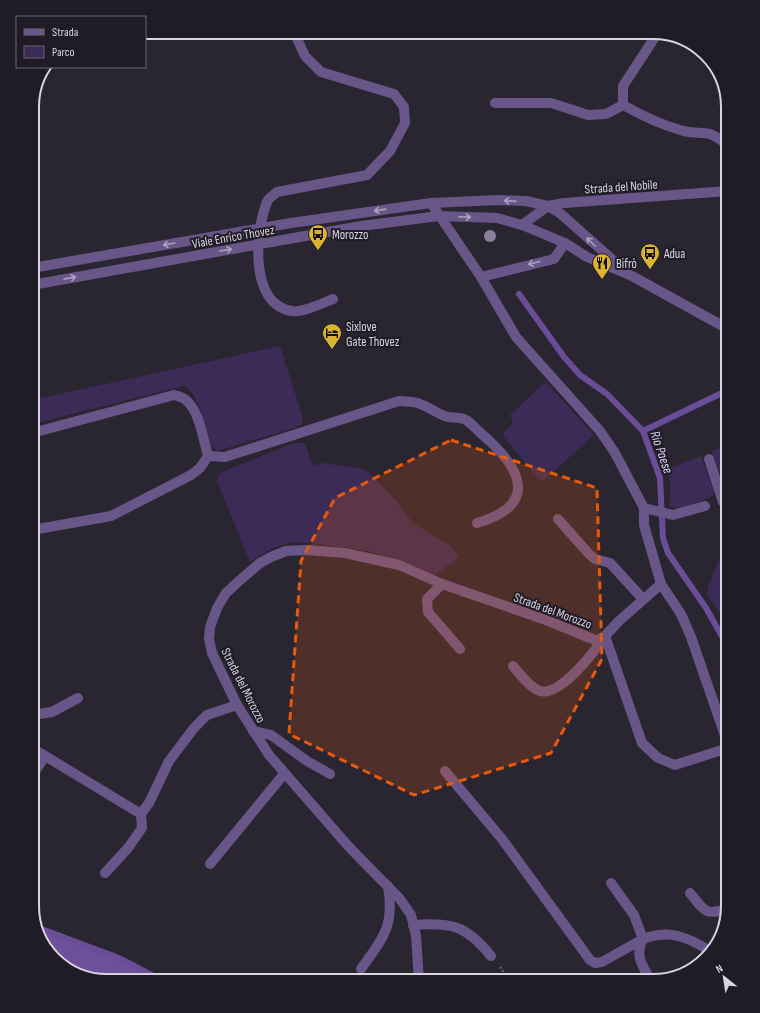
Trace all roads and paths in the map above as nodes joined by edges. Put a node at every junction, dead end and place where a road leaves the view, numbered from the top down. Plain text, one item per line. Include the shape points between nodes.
1 (298, 39) edge
2 (655, 39) edge
3 (495, 103) dead end
4 (623, 104) junction
5 (721, 141) edge
6 (721, 192) edge
7 (431, 203) junction
8 (548, 206) junction
9 (439, 216) junction
10 (522, 225) junction
11 (261, 228) junction
12 (566, 243) junction
13 (258, 244) junction
14 (39, 267) edge
15 (632, 276) junction
16 (481, 277) junction
17 (39, 284) edge
18 (333, 299) dead end
19 (721, 325) edge
20 (39, 431) edge
21 (208, 456) junction
22 (709, 459) dead end
23 (721, 496) edge
24 (705, 506) dead end
25 (644, 508) junction
26 (558, 518) dead end
27 (477, 524) dead end
28 (39, 529) edge
29 (442, 584) junction
30 (661, 584) junction
31 (643, 599) junction
32 (605, 636) junction
33 (460, 649) dead end
34 (513, 666) dead end
35 (78, 698) dead end
36 (237, 705) junction
37 (39, 714) edge
38 (721, 724) edge
39 (253, 731) junction
40 (721, 750) edge
41 (39, 752) edge
42 (45, 756) junction
43 (39, 765) edge
44 (445, 771) dead end
45 (284, 774) junction
46 (330, 774) dead end
47 (141, 814) junction
48 (210, 864) dead end
49 (105, 873) dead end
50 (611, 883) dead end
51 (388, 886) junction
52 (690, 893) dead end
53 (721, 910) edge
54 (413, 926) junction
55 (644, 939) junction
56 (706, 948) edge
57 (491, 956) dead end
58 (361, 969) dead end
59 (419, 974) edge
60 (647, 974) edge

1 - 11 street via 306,56 322,72 394,94 404,107 405,123 390,152 367,175 277,192 267,201
2 - 4 street via 623,86
3 - 4 street via 551,103 588,115 606,114
4 - 5 street via 646,118 682,131 710,132
6 - 8 street, Strada del Nobile
8 -> 7 street, Viale Enrico Thovez via 526,201 498,200
7 - 9 street
7 -> 11 street, Viale Enrico Thovez
8 - 10 street, Strada del Nobile
15 -> 8 street via 561,214
9 -> 10 street, Viale Enrico Thovez via 497,218
9 - 13 street, Viale Enrico Thovez via 361,226
9 - 16 street
10 - 12 street, Viale Enrico Thovez
11 - 13 street
11 -> 14 street, Viale Enrico Thovez
12 - 15 street, Viale Enrico Thovez via 587,257
12 -> 16 street via 554,259
17 -> 13 street, Viale Enrico Thovez
13 - 18 street via 260,273 267,296 277,304 292,311
15 - 19 street
16 - 25 street via 516,337 600,431 615,453
20 - 21 street via 174,395 185,399 192,407
21 - 27 street via 225,457 399,401 418,403 448,417 465,419 496,446 512,466 519,488 515,499 491,519
21 - 28 street via 200,468 191,475 111,516
22 - 23 street
24 - 25 street via 673,515
25 - 30 street via 644,525
26 - 31 street via 589,554 595,559 610,563
29 - 32 street, Strada del Morozzo via 595,640
29 - 33 street via 427,599 428,612
29 - 36 street, Strada del Morozzo via 399,564 344,553 286,551 260,563 226,593 217,608 208,639
30 - 31 street, Strada del Morozzo
30 - 38 street via 681,614 691,637
31 - 32 street, Strada del Morozzo
32 - 34 street via 581,667 551,691 541,691 533,687
32 - 40 street via 642,743 658,758 675,765
35 - 37 street via 52,712
36 - 39 street, Strada del Morozzo
36 - 47 street via 207,715 194,728 169,761
39 - 45 street, Strada del Morozzo
39 - 46 street via 271,735
41 - 42 street
42 - 43 street
42 - 47 street
44 - 55 street via 502,839 590,960 595,963 602,962
45 - 48 street
45 - 51 street, Strada del Morozzo
47 - 49 street via 142,828
50 - 55 street via 634,915
51 - 54 street, Strada del Morozzo via 411,915
51 - 58 street via 389,925 386,934
52 - 53 street via 706,912
54 - 57 street via 449,924 477,938
54 - 59 street, Strada del Morozzo
55 - 56 street via 657,934 671,934 697,942
55 - 60 street via 638,949

